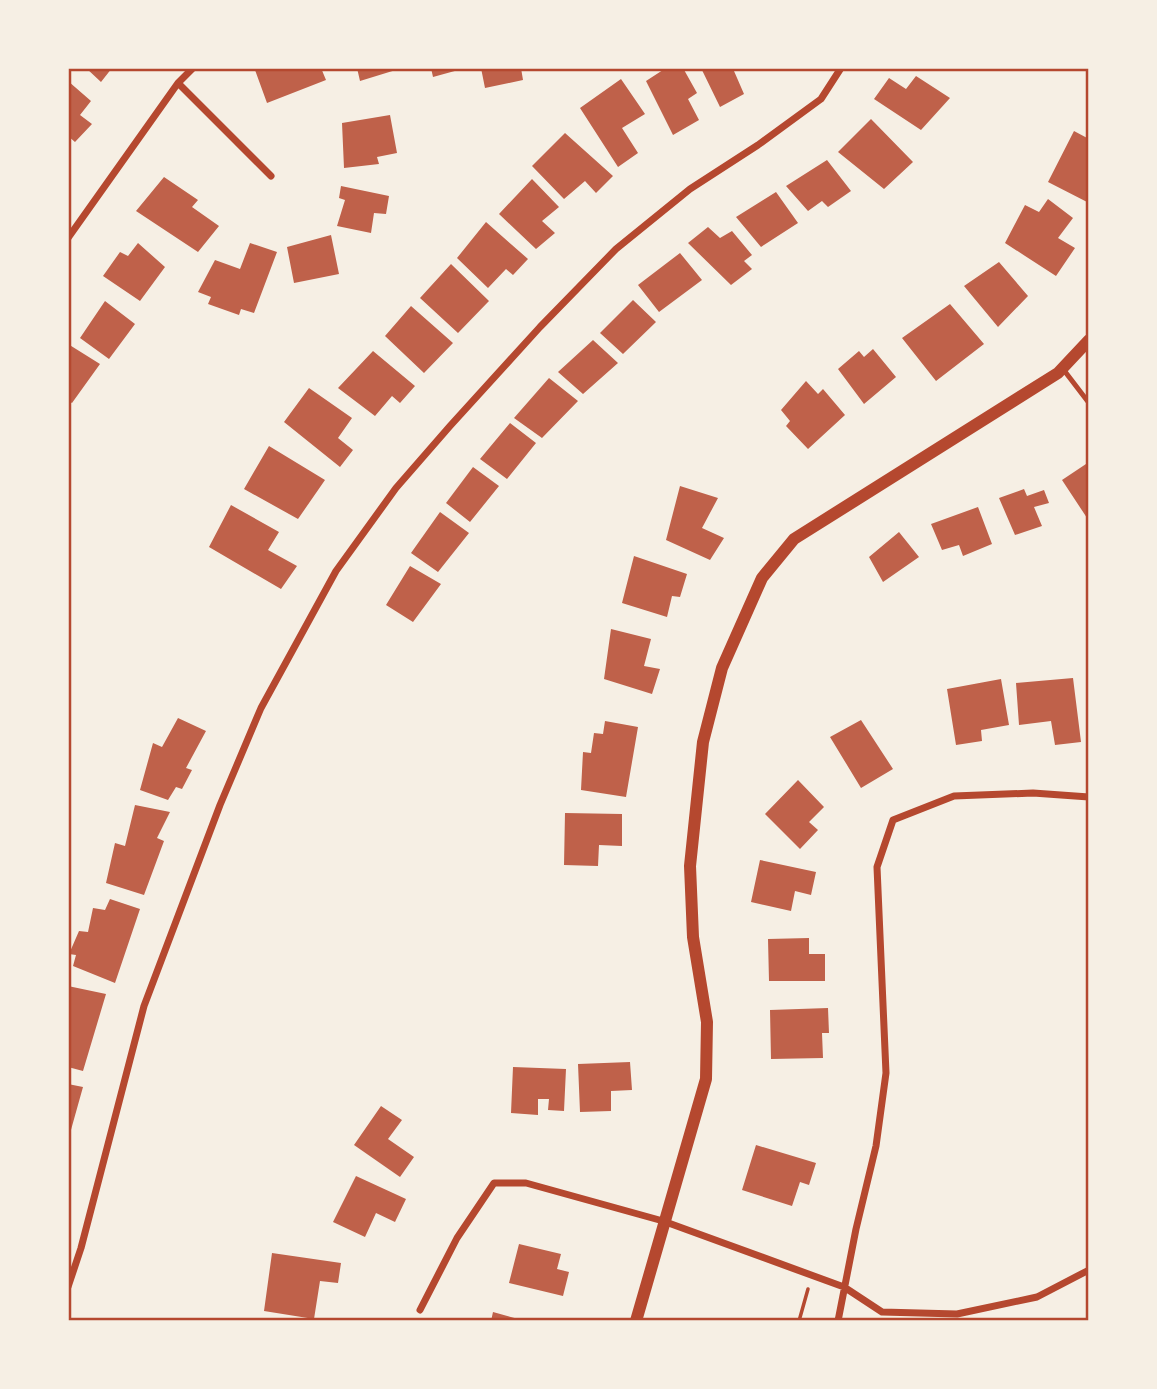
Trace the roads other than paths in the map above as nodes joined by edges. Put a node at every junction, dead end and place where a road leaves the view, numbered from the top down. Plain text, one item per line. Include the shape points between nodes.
1 (192, 68) edge
2 (841, 68) edge
3 (178, 83) junction
4 (271, 176) dead end
5 (68, 238) edge
6 (1089, 340) edge
7 (1062, 368) junction
8 (1089, 403) edge
9 (1089, 797) edge
10 (663, 1221) junction
11 (1089, 1270) edge
12 (68, 1287) edge
13 (844, 1287) junction
14 (420, 1310) dead end
15 (636, 1321) edge
16 (838, 1321) edge

1 - 3 street
2 - 12 street via 821,99 690,189 616,249 396,488 336,571 261,708 144,1006
3 - 4 street
3 - 5 street
6 - 7 street
7 - 8 lane
7 - 10 street via 794,539 762,578 722,668 703,742 690,866 693,937 707,1021 705,1079
9 - 13 street via 1033,793 954,796 892,820 877,867 886,1073 876,1146
10 - 13 street
10 - 14 street via 526,1184 494,1183 457,1238
10 - 15 street
11 - 13 street via 1037,1297 957,1314 882,1312
13 - 16 street

